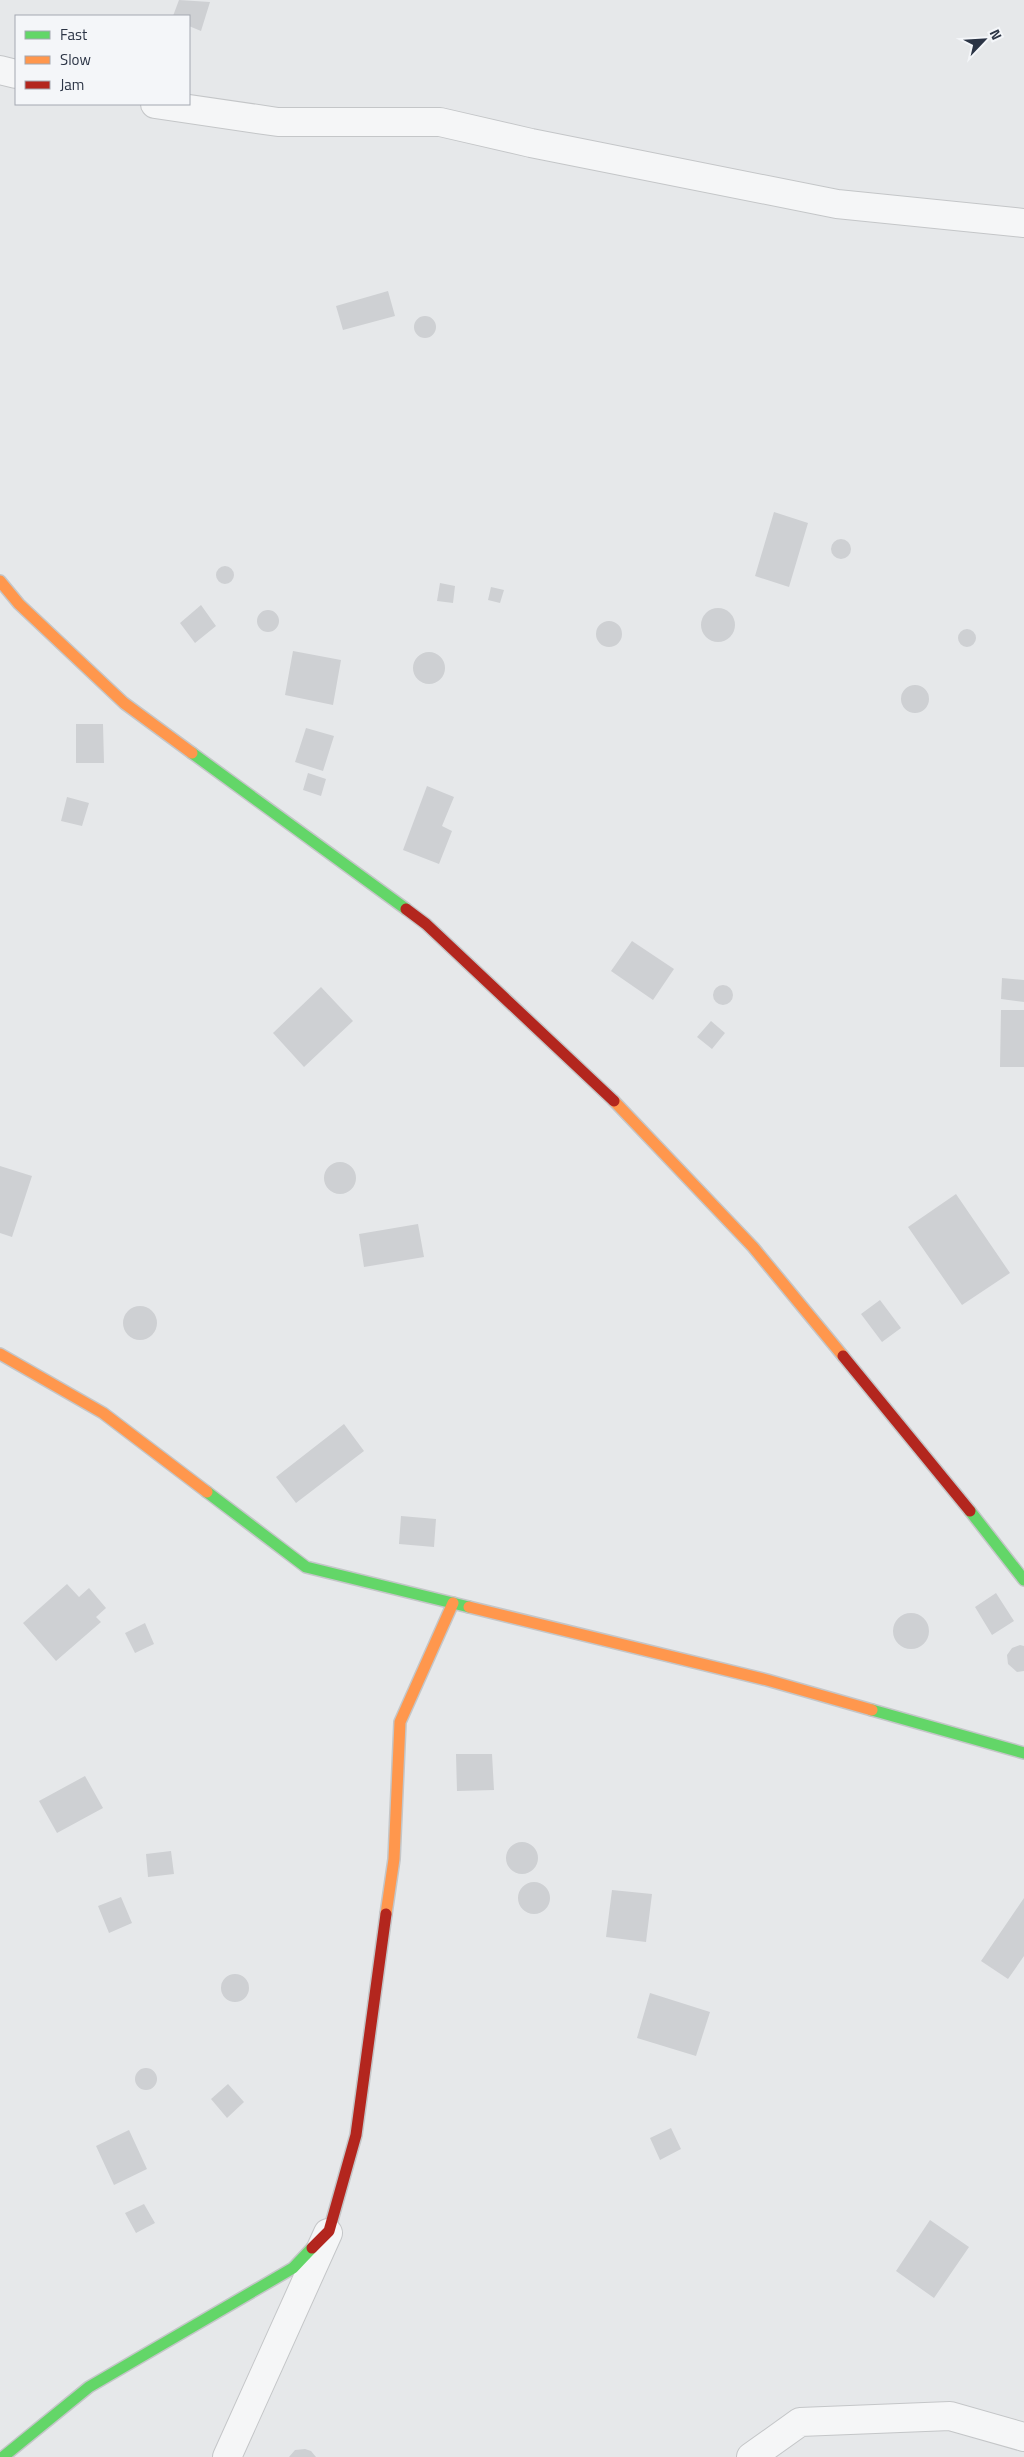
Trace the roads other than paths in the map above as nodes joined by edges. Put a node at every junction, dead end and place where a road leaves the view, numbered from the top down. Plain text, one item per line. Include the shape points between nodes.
1 (0, 70) edge
2 (15, 74) edge
3 (162, 105) edge
4 (1024, 223) edge
5 (0, 581) edge
6 (0, 1354) edge
7 (1024, 1580) edge
8 (453, 1603) junction
9 (1024, 1753) edge
10 (329, 2232) junction
11 (1024, 2437) edge
12 (3, 2457) edge
13 (227, 2457) edge
14 (751, 2457) edge

1 - 2 street
3 - 4 street via 278,122 440,122 837,204
5 - 7 street via 124,703 426,924 615,1102 753,1247 915,1442
6 - 8 street via 104,1413 306,1567
8 - 9 street via 767,1680
8 - 10 street via 400,1722 394,1859 356,2136
10 - 12 street via 293,2268 89,2387
10 - 13 street
11 - 14 street via 950,2416 800,2422

